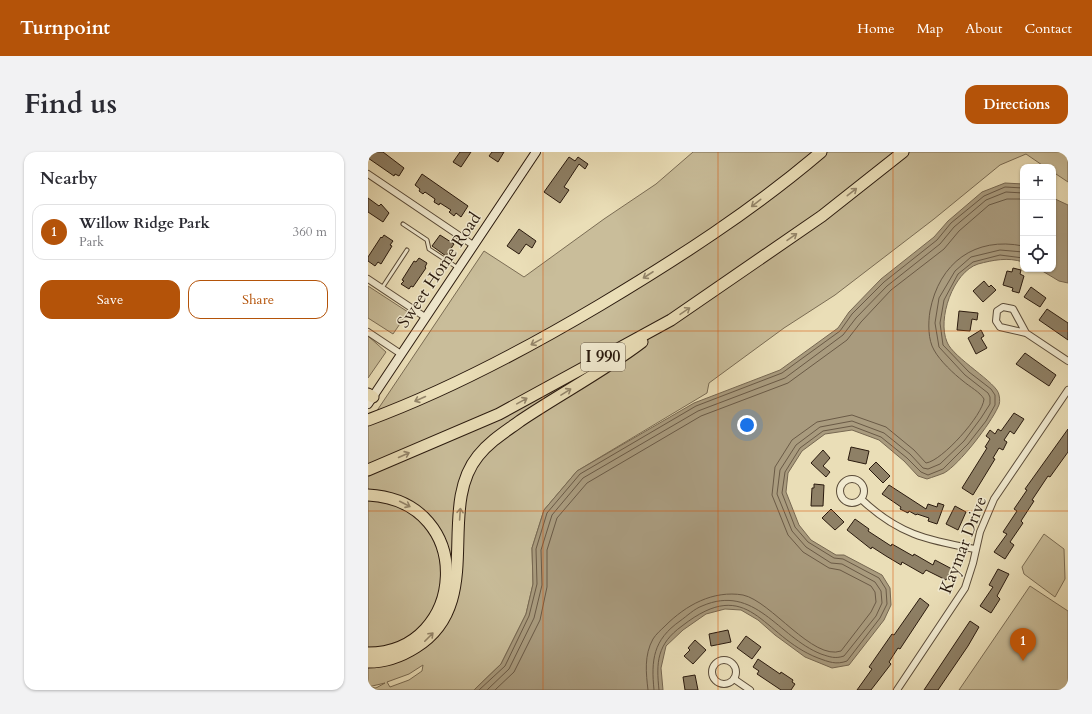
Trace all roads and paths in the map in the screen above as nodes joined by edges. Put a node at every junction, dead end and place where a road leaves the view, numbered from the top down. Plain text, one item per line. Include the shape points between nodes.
1 (536, 152) edge
2 (821, 152) edge
3 (903, 152) edge
4 (368, 174) edge
5 (403, 224) dead end
6 (473, 245) junction
7 (407, 250) dead end
8 (458, 268) junction
9 (368, 279) edge
10 (382, 288) junction
11 (425, 317) junction
12 (672, 320) junction
13 (368, 332) edge
14 (1026, 333) junction
15 (401, 354) junction
16 (1068, 361) edge
17 (1068, 390) edge
18 (370, 398) edge
19 (368, 420) edge
20 (368, 470) edge
21 (368, 495) edge
22 (861, 498) dead end
23 (975, 549) junction
24 (368, 653) edge
25 (368, 662) edge
26 (734, 679) dead end
27 (750, 690) edge
28 (897, 690) edge

1 - 6 main road, Sweet Home Road
2 -> 19 highway, I 990 via 743,213 631,286 535,343 458,382
12 -> 3 highway, I 990 via 822,216
4 - 6 street
5 - 8 lane via 427,240 429,249
6 - 8 main road, Sweet Home Road
7 - 10 lane
8 - 11 main road, Sweet Home Road
9 - 10 street
10 - 11 street
11 - 15 main road, Sweet Home Road
20 -> 12 highway, I 990 via 499,414
25 -> 12 highway via 397,658 424,643 448,611 456,576 462,488 469,469 478,456 493,440 623,357
13 - 15 street
14 - 14 street via 1000,327 996,321 997,311 1006,307 1013,309
14 - 16 street
15 - 18 main road, Sweet Home Road
17 - 23 street, Kaymar Drive via 994,499
21 -> 24 highway via 385,496 406,504 423,516 441,542 447,572 440,607 425,629 410,641 392,649
22 - 23 street via 878,514 904,530 932,541
23 - 28 street, Kaymar Drive via 969,578 960,598
26 - 27 street

